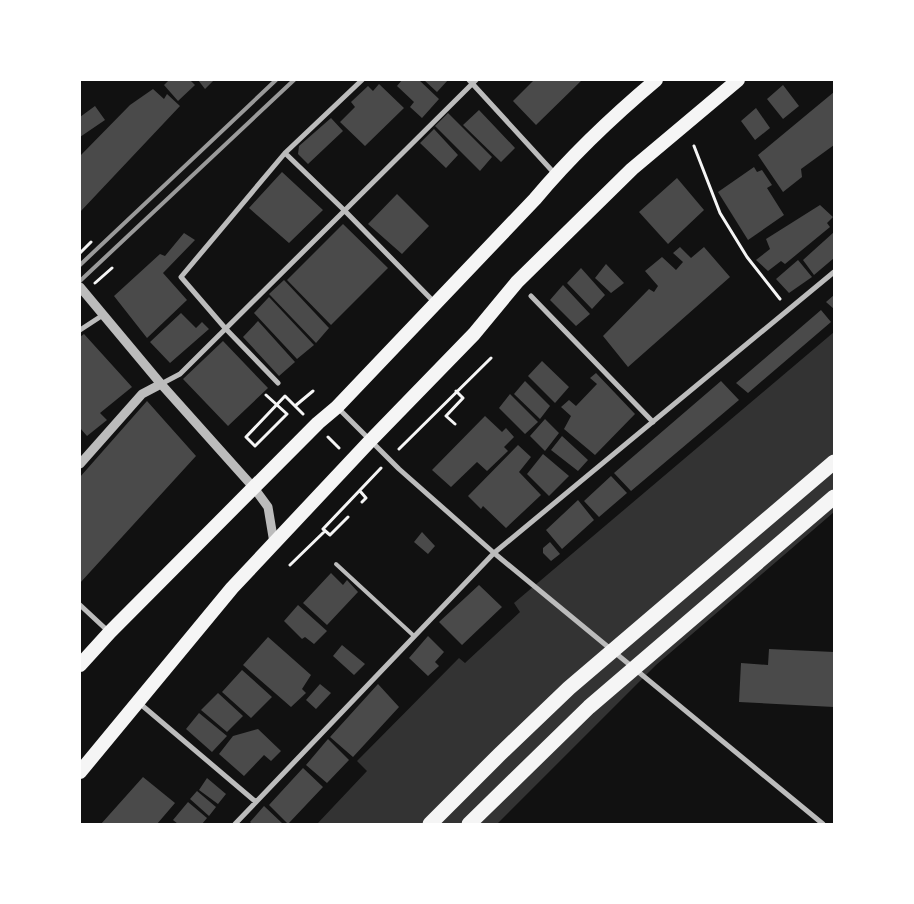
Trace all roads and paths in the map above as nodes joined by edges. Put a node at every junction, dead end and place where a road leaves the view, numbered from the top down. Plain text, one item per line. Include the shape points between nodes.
1 (362, 80) edge
2 (656, 80) edge
3 (738, 80) edge
4 (472, 81) edge
5 (694, 146) dead end
6 (286, 153) junction
7 (555, 175) junction
8 (344, 210) junction
9 (92, 242) dead end
10 (80, 253) edge
11 (112, 268) dead end
12 (834, 272) edge
13 (94, 284) dead end
14 (80, 287) edge
15 (531, 296) dead end
16 (435, 303) junction
17 (788, 310) junction
18 (103, 314) junction
19 (225, 328) junction
20 (80, 330) edge
21 (491, 358) dead end
22 (278, 383) dead end
23 (161, 384) junction
24 (313, 391) dead end
25 (456, 392) junction
26 (266, 395) dead end
27 (285, 396) dead end
28 (296, 406) dead end
29 (337, 407) junction
30 (429, 419) dead end
31 (653, 422) junction
32 (454, 424) dead end
33 (370, 441) junction
34 (834, 462) edge
35 (80, 464) edge
36 (254, 488) junction
37 (834, 497) edge
38 (362, 502) dead end
39 (348, 517) dead end
40 (325, 531) junction
41 (274, 543) junction
42 (494, 553) junction
43 (336, 564) dead end
44 (290, 565) dead end
45 (80, 605) edge
46 (110, 632) junction
47 (414, 636) junction
48 (80, 665) edge
49 (138, 702) junction
50 (499, 755) junction
51 (80, 772) edge
52 (256, 802) junction
53 (235, 824) edge
54 (418, 824) edge
55 (430, 824) edge
56 (468, 824) edge
57 (823, 824) edge

1 - 6 street
2 - 7 highway
3 - 33 highway via 632,169 517,282 474,334
4 - 7 street
4 - 8 street
5 - 17 path via 720,213 747,257
6 - 8 street
6 - 19 street via 181,277
7 - 16 highway
8 - 16 street
8 - 19 street
9 - 10 path
11 - 13 path
12 - 17 street
14 - 18 street
15 - 31 street
16 - 29 highway
17 - 31 street
18 - 20 street
18 - 23 street
19 - 22 street
19 - 23 street via 180,374
21 - 25 path
23 - 35 street via 142,394
23 - 36 street
24 - 28 path
25 - 30 path
25 - 32 path via 463,398 446,416
26 - 27 path via 287,414 255,446 246,437
29 - 33 street
29 - 36 highway
31 - 42 street
33 - 41 highway
33 - 42 street
34 - 50 highway via 640,626
36 - 41 street via 268,507
36 - 46 highway
37 - 56 highway via 589,707
38 - 40 path via 366,498 359,492 323,529
39 - 40 path via 330,535
40 - 44 path
41 - 49 highway via 200,625
42 - 47 street
42 - 57 street
43 - 47 lane
45 - 46 street
46 - 48 highway
47 - 52 street
49 - 51 highway
49 - 52 street
50 - 54 highway
50 - 55 highway
52 - 53 street

